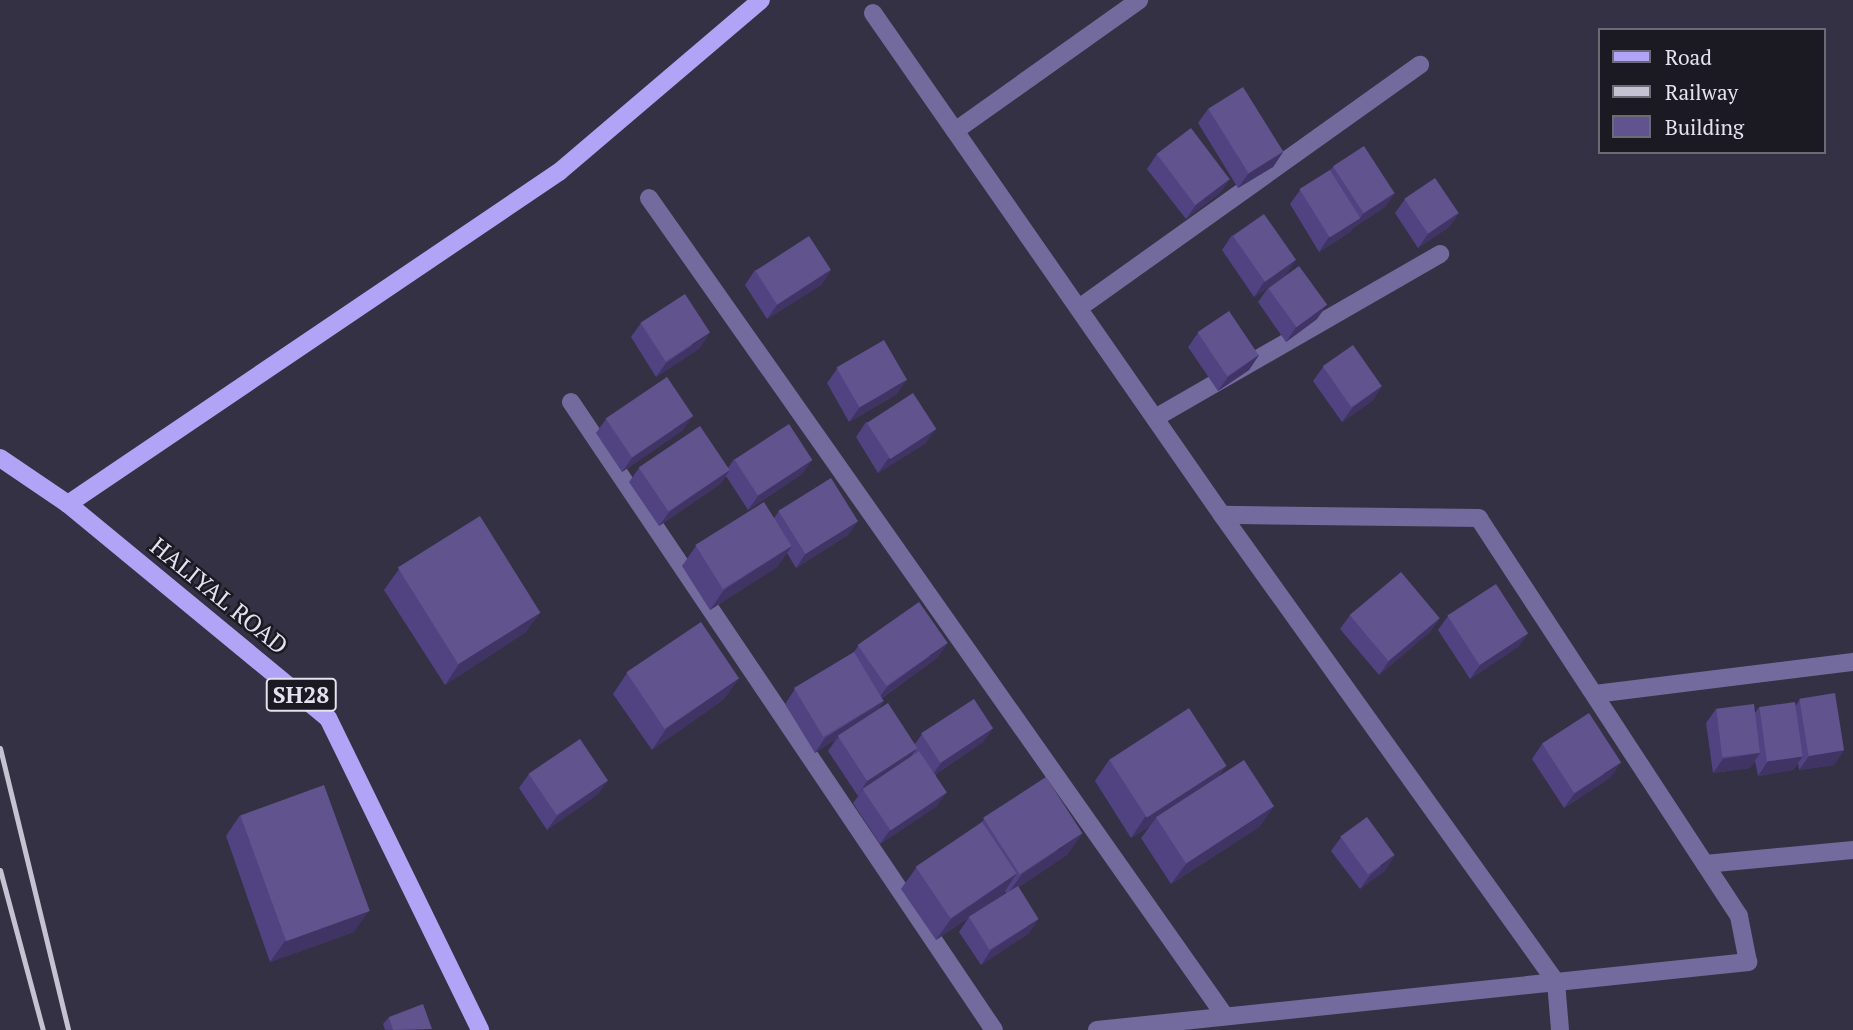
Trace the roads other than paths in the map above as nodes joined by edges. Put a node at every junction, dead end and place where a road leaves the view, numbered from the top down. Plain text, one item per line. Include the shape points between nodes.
1 (761, 0) edge
2 (1139, 0) edge
3 (873, 13) dead end
4 (1420, 65) dead end
5 (955, 131) junction
6 (649, 198) dead end
7 (1440, 254) dead end
8 (1079, 308) junction
9 (571, 402) dead end
10 (1155, 418) junction
11 (0, 458) edge
12 (68, 504) junction
13 (1222, 515) junction
14 (1853, 662) edge
15 (1595, 694) junction
16 (1853, 850) edge
17 (1705, 864) junction
18 (1556, 982) junction
19 (1225, 1017) junction
20 (480, 1030) edge
21 (995, 1030) edge
22 (1097, 1030) edge
23 (1560, 1030) edge

1 - 12 main road via 559,172
2 - 5 street
3 - 5 street
4 - 8 street
5 - 8 street
6 - 19 street
7 - 10 street
8 - 10 street
9 - 21 street
10 - 13 street
11 - 12 main road, HALIYAL ROAD / SH28
12 - 20 main road, HALIYAL ROAD / SH28 via 328,718
13 - 15 street via 1479,518
13 - 18 street
14 - 15 street
15 - 17 street
16 - 17 street
17 - 18 street via 1739,916 1748,962
18 - 19 street
18 - 23 street
19 - 22 street

